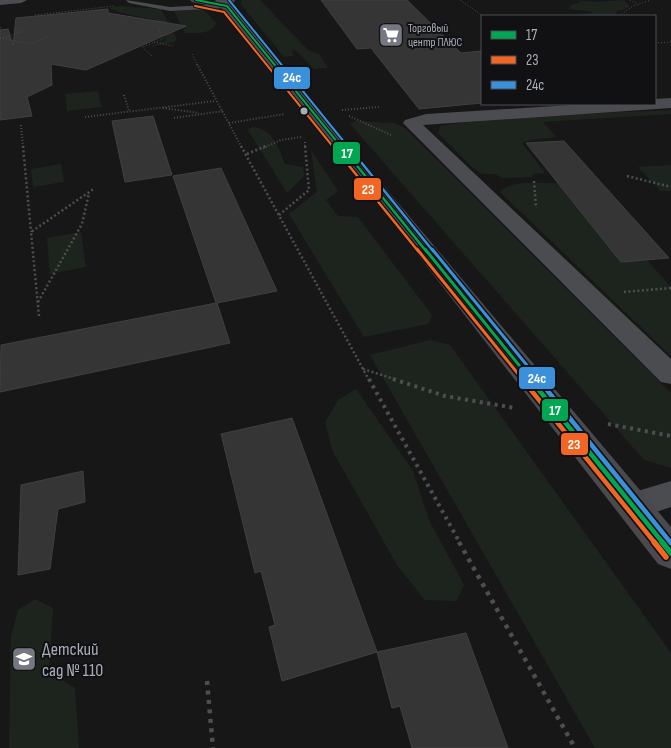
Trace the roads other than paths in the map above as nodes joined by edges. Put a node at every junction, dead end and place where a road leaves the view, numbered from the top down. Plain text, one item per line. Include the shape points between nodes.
1 (21, 0) edge
2 (129, 0) edge
3 (196, 0) edge
4 (0, 2) edge
5 (226, 2) edge
6 (671, 103) edge
7 (656, 104) edge
8 (640, 105) edge
9 (671, 375) edge
10 (671, 494) edge
11 (633, 506) junction
12 (671, 553) edge

1 - 4 street
2 - 5 lane via 170,9
3 - 5 street
5 - 11 main road
6 - 7 street
8 - 9 street via 442,118 411,123
10 - 11 street
11 - 12 main road

